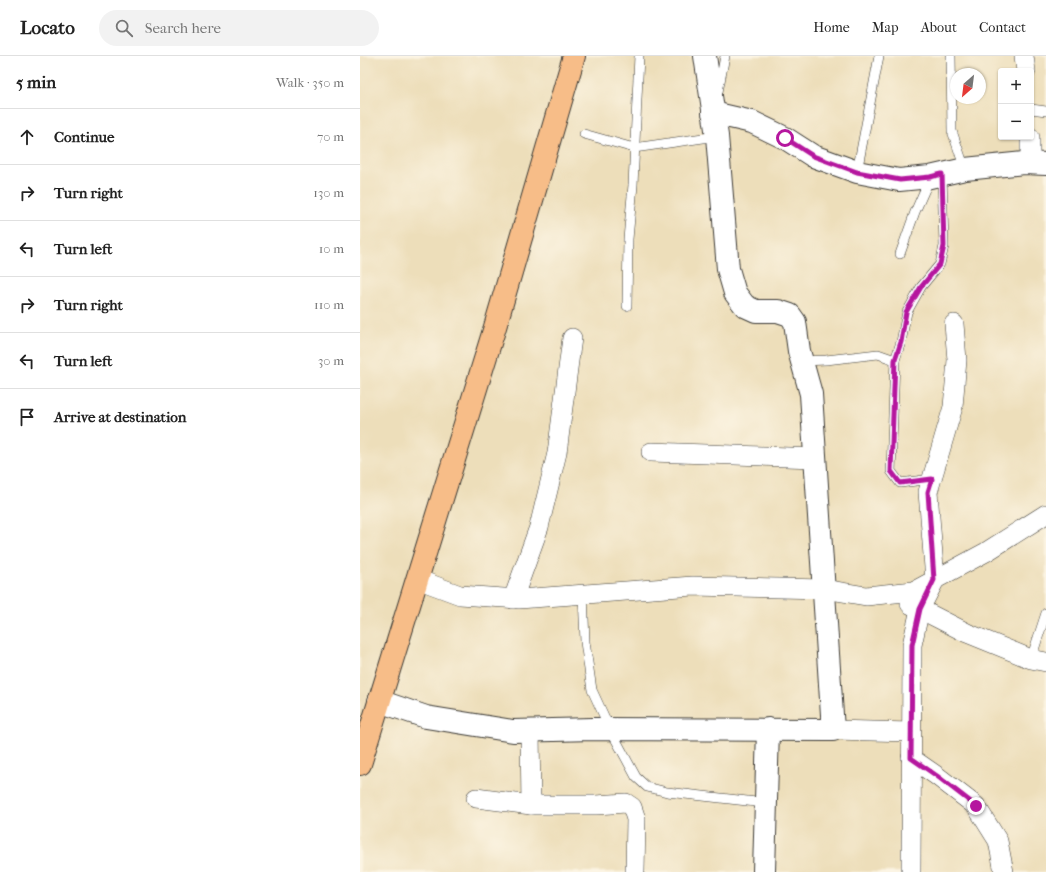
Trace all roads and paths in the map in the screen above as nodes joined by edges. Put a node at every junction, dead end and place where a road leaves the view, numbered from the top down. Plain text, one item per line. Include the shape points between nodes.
1 (574, 56) edge
2 (640, 56) edge
3 (706, 56) edge
4 (725, 56) edge
5 (879, 56) edge
6 (951, 56) edge
7 (1024, 56) edge
8 (1026, 68) edge
9 (1034, 109) edge
10 (1046, 110) edge
11 (713, 113) junction
12 (584, 134) dead end
13 (717, 136) junction
14 (1031, 140) edge
15 (634, 148) junction
16 (1038, 164) edge
17 (965, 169) junction
18 (857, 172) junction
19 (936, 176) junction
20 (900, 254) dead end
21 (627, 306) dead end
22 (954, 324) dead end
23 (572, 338) dead end
24 (895, 360) junction
25 (802, 361) junction
26 (651, 452) dead end
27 (815, 458) junction
28 (932, 479) junction
29 (1046, 514) edge
30 (417, 579) junction
31 (934, 580) junction
32 (824, 589) junction
33 (584, 594) junction
34 (890, 594) junction
35 (513, 599) junction
36 (920, 609) junction
37 (1046, 613) edge
38 (1039, 661) edge
39 (380, 701) junction
40 (610, 729) junction
41 (768, 729) junction
42 (530, 730) junction
43 (833, 730) junction
44 (911, 732) junction
45 (911, 758) junction
46 (360, 764) edge
47 (476, 798) dead end
48 (765, 803) junction
49 (531, 805) junction
50 (1005, 870) edge
51 (635, 872) edge
52 (764, 872) edge
53 (911, 872) edge

1 - 30 highway via 495,328
2 - 15 lane
3 - 11 street
4 - 11 lane
5 - 18 lane
6 - 17 lane via 952,131
7 - 8 street
9 - 10 lane
11 - 13 street
11 - 18 street via 752,122 785,138 813,156
12 - 15 lane
13 - 15 lane
13 - 25 street via 728,269 735,293 746,306 756,311 778,311 790,315 795,322
14 - 16 street
15 - 21 lane
16 - 17 street
17 - 19 street
18 - 19 street via 900,180
19 - 20 lane via 915,212
19 - 24 lane via 944,246 940,264 921,287 906,312
22 - 28 street via 957,360 953,407
23 - 35 street via 557,453 539,527
24 - 25 lane via 878,354
24 - 28 lane via 891,471 900,483
25 - 27 street via 811,394
26 - 27 street
27 - 32 street
28 - 31 street via 928,492
29 - 31 street via 986,552
30 - 35 street via 460,595
30 - 39 highway
31 - 34 street via 914,591
31 - 36 street
32 - 33 street via 693,586
32 - 34 street via 866,596
32 - 43 street
33 - 35 street
33 - 40 lane via 585,642 592,690
34 - 36 street
36 - 38 street via 967,633
36 - 44 street via 912,645
37 - 38 lane
39 - 42 street via 426,717 513,731
39 - 46 highway
40 - 41 street
40 - 42 street
40 - 48 lane via 636,777 647,788
41 - 43 street
41 - 48 street
42 - 49 street
43 - 44 street
44 - 45 street
45 - 50 street via 976,806 998,841
45 - 53 street
47 - 49 street
48 - 52 street
49 - 51 street via 596,806 626,803 632,807 636,819

